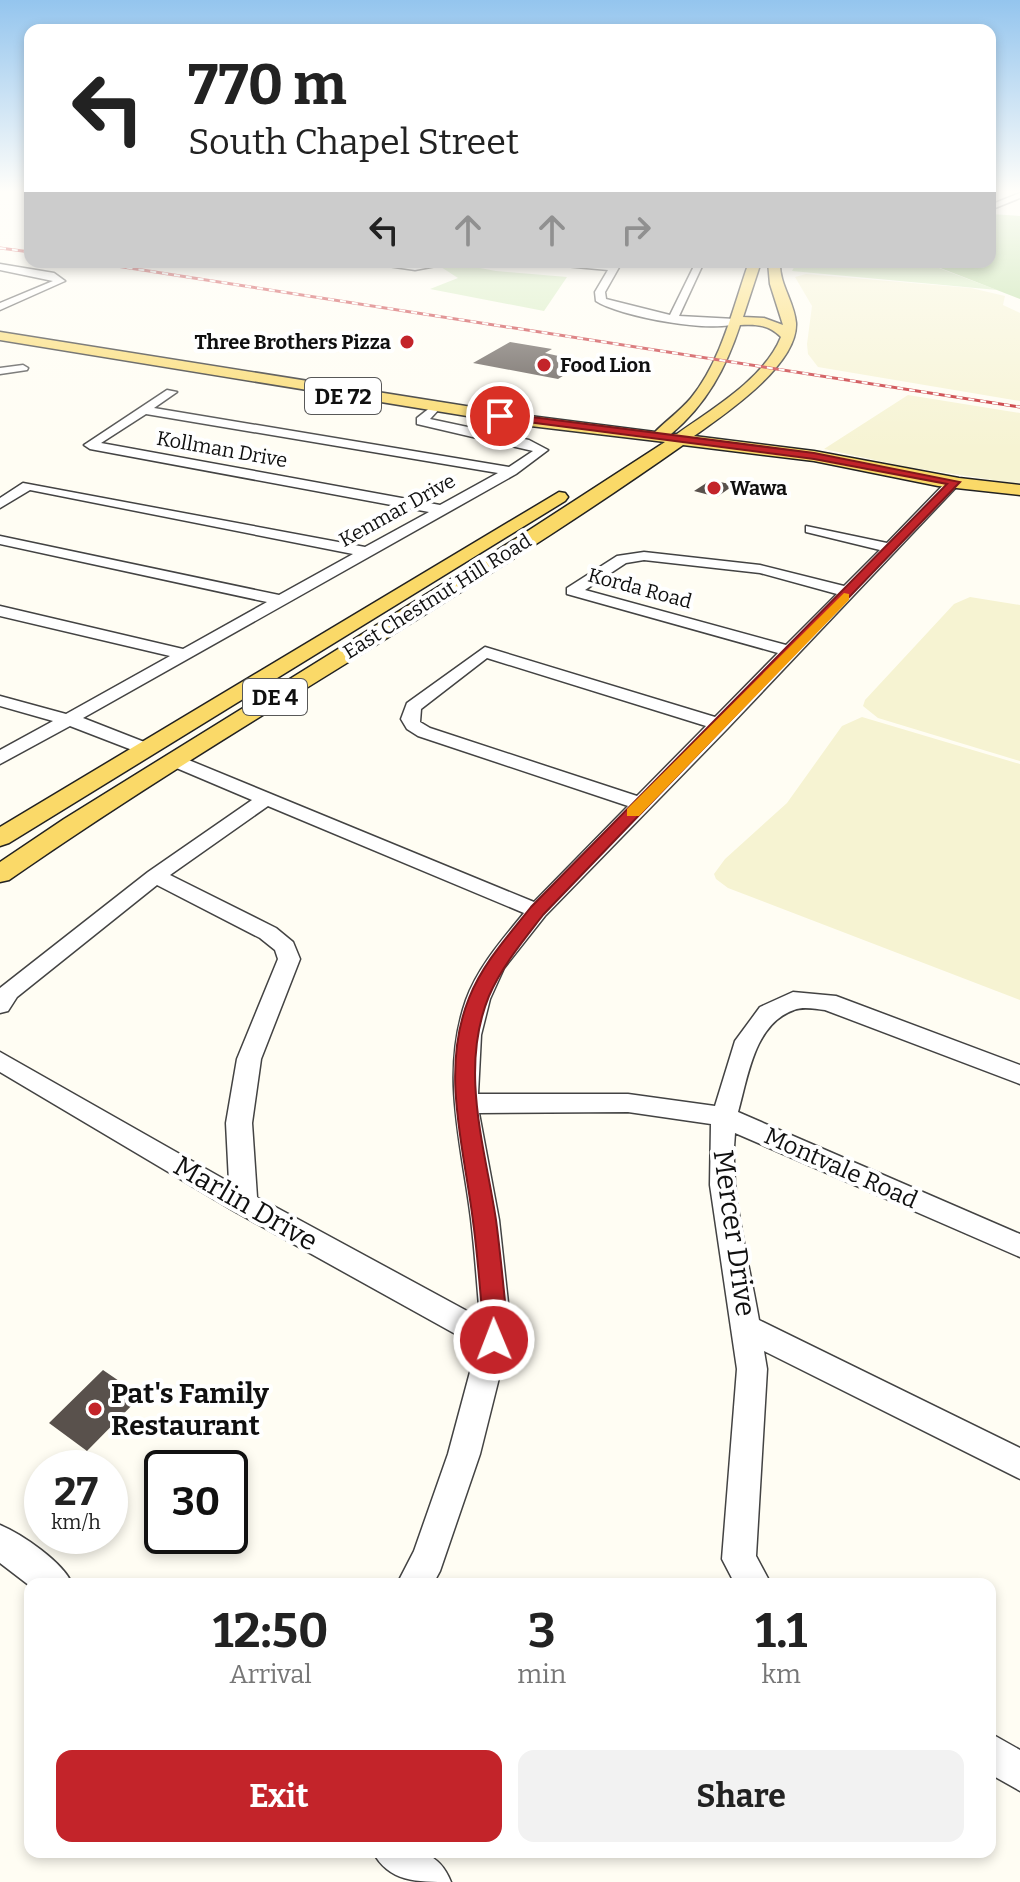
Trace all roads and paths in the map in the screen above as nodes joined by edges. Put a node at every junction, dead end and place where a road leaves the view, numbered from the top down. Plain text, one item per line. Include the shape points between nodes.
1 (59, 280) edge
2 (607, 280) edge
3 (692, 280) edge
4 (749, 280) edge
5 (776, 280) edge
6 (0, 307) edge
7 (674, 317) junction
8 (734, 325) junction
9 (0, 336) edge
10 (788, 338) junction
11 (23, 368) dead end
12 (0, 371) edge
13 (171, 392) dead end
14 (432, 408) junction
15 (144, 410) junction
16 (676, 423) junction
17 (704, 424) junction
18 (609, 434) junction
19 (664, 442) junction
20 (724, 449) junction
21 (621, 450) dead end
22 (642, 465) junction
23 (511, 471) junction
24 (954, 482) junction
25 (1020, 490) edge
26 (0, 504) edge
27 (442, 510) junction
28 (811, 529) dead end
29 (0, 540) edge
30 (891, 548) junction
31 (367, 552) junction
32 (849, 592) junction
33 (281, 600) junction
34 (0, 611) edge
35 (791, 652) junction
36 (185, 654) junction
37 (292, 661) junction
38 (0, 701) edge
39 (69, 719) junction
40 (721, 725) junction
41 (146, 749) junction
42 (0, 758) edge
43 (174, 760) junction
44 (266, 799) junction
45 (641, 804) junction
46 (0, 838) edge
47 (43, 844) junction
48 (0, 874) edge
49 (155, 876) junction
50 (537, 911) junction
51 (0, 1005) edge
52 (0, 1061) edge
53 (1020, 1075) edge
54 (465, 1104) junction
55 (724, 1117) junction
56 (244, 1203) junction
57 (1020, 1246) edge
58 (748, 1329) junction
59 (494, 1340) junction
60 (1020, 1464) edge
61 (0, 1542) edge
62 (47, 1578) edge
63 (417, 1578) edge
64 (750, 1578) edge
65 (996, 1756) edge
66 (1020, 1772) edge
67 (401, 1858) edge
68 (431, 1882) edge

1 - 6 street
2 - 7 street via 601,301
3 - 7 street
4 - 8 main road, East Chestnut Hill Road / DE 4
5 - 10 main road via 790,314
7 - 8 street
8 - 10 main road via 767,322
8 - 16 main road, East Chestnut Hill Road / DE 4 via 708,386
9 - 14 main road, DE 72
10 - 17 main road, East Chestnut Hill Road / DE 4 via 769,368
11 - 12 street
13 - 15 street, Kollman Drive
14 - 18 main road, DE 72
14 - 23 street, Kenmar Drive via 422,422 540,447 538,454
15 - 23 street
15 - 27 street, Kollman Drive via 90,445
16 - 18 main road
16 - 19 main road, East Chestnut Hill Road / DE 4
17 - 19 main road, East Chestnut Hill Road / DE 4
17 - 20 main road
18 - 19 main road, DE 72
18 - 21 main road
19 - 20 main road, DE 72
19 - 22 main road, East Chestnut Hill Road / DE 4
19 - 37 main road, East Chestnut Hill Road / DE 4
20 - 22 main road
20 - 24 main road, DE 72 via 903,479
22 - 43 main road, East Chestnut Hill Road / DE 4
23 - 27 street, Kenmar Drive
24 - 25 main road, DE 72
24 - 30 street
26 - 31 street via 28,486
27 - 31 street, Kenmar Drive
28 - 30 street
29 - 33 street
30 - 32 street
31 - 33 street, Kenmar Drive
32 - 35 street
32 - 35 street, Korda Road via 760,569 644,556 622,559 572,591
33 - 36 street, Kenmar Drive
34 - 36 street
35 - 40 street
36 - 39 street, Kenmar Drive
37 - 41 main road, East Chestnut Hill Road / DE 4
37 - 43 main road via 175,746
38 - 39 street
39 - 41 street
39 - 42 street, Kenmar Drive
40 - 45 street
40 - 45 street via 485,652 413,707 413,725 424,732
41 - 46 main road, East Chestnut Hill Road / DE 4
41 - 47 main road via 151,754 148,761 66,819
43 - 44 street
43 - 47 main road, East Chestnut Hill Road / DE 4
44 - 49 street
44 - 50 street
45 - 50 street
47 - 48 main road, East Chestnut Hill Road / DE 4
49 - 51 street via 9,992
49 - 56 street via 268,933 285,947 289,959 249,1059 239,1123
50 - 54 street via 494,966 478,999 469,1035
52 - 56 street, Marlin Drive
53 - 55 street, Mercer Drive via 828,1002 793,1000 768,1013 744,1047
54 - 55 street, Montvale Road via 622,1101 680,1106
54 - 59 street via 485,1220
55 - 57 street, Montvale Road
55 - 58 street, Mercer Drive via 723,1185
56 - 59 street, Marlin Drive
58 - 60 street
58 - 64 street, Mercer Drive via 752,1369 739,1559
59 - 63 street via 464,1454
61 - 62 street
65 - 66 street
67 - 68 street

